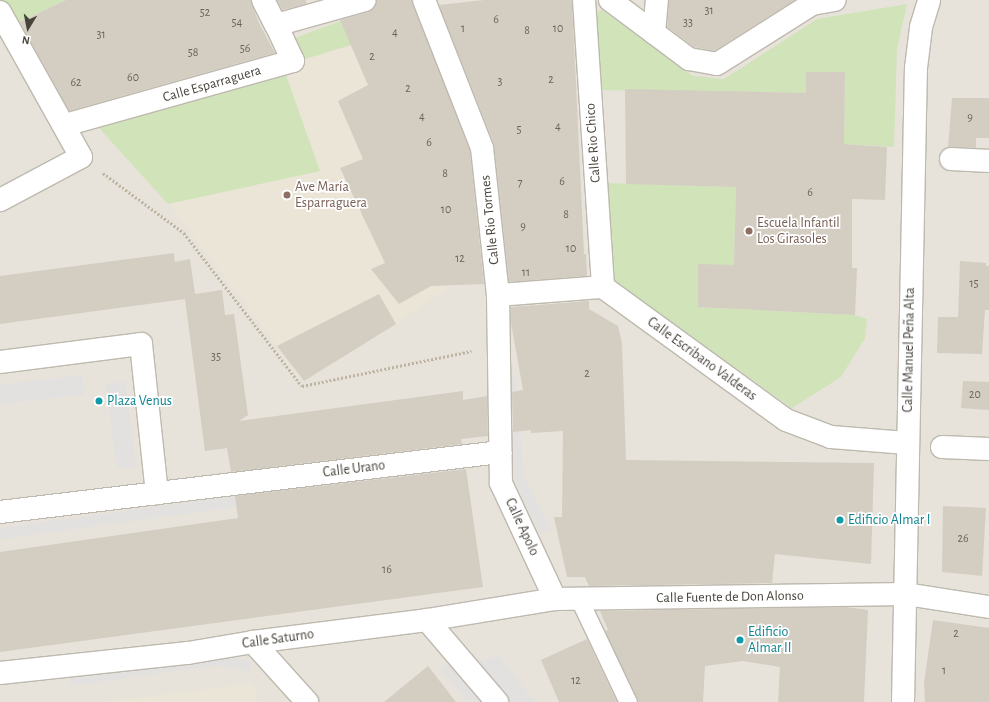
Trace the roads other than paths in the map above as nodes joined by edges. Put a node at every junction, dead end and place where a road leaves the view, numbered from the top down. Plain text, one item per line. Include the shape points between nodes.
1 (263, 0) edge
2 (365, 0) edge
3 (424, 0) edge
4 (584, 0) edge
5 (610, 0) edge
6 (657, 0) edge
7 (835, 0) edge
8 (929, 0) edge
9 (0, 12) edge
10 (276, 25) junction
11 (654, 33) junction
12 (65, 125) junction
13 (951, 159) dead end
14 (989, 161) edge
15 (0, 200) edge
16 (603, 287) junction
17 (498, 295) junction
18 (0, 362) edge
19 (908, 443) junction
20 (942, 447) dead end
21 (989, 449) edge
22 (500, 452) junction
23 (157, 493) junction
24 (0, 512) edge
25 (906, 594) junction
26 (555, 599) junction
27 (579, 599) junction
28 (989, 607) edge
29 (427, 620) junction
30 (253, 642) junction
31 (0, 673) edge
32 (307, 702) edge
33 (497, 702) edge
34 (628, 702) edge
35 (903, 702) edge

1 - 10 street, Calle Esparraguera
2 - 10 street
3 - 17 street, Calle Rio Tormes via 482,148
4 - 16 street, Calle Rio Chico
5 - 11 street
6 - 11 street
7 - 11 street via 812,4 716,64 689,59
8 - 19 street, Calle Manuel Peña Alta via 920,27 916,68
9 - 12 street
10 - 12 street, Calle Esparraguera via 293,61
12 - 15 street via 81,157
13 - 14 street
16 - 17 street
16 - 19 street, Calle Escribano Valderas via 786,420 831,437
17 - 22 street, Calle Rio Tormes
18 - 23 street via 141,344
19 - 25 street, Calle Manuel Peña Alta
20 - 21 street
22 - 23 street, Calle Urano
22 - 26 street, Calle Apolo via 502,483
23 - 24 street, Calle Urano
25 - 27 street, Calle Fuente de Don Alonso
25 - 28 street, Calle Fuente de Don Alonso
25 - 35 street, Calle Manuel Peña Alta
26 - 27 street, Calle Fuente de Don Alonso
26 - 29 street, Calle Saturno
27 - 34 lane
29 - 30 street, Calle Saturno
29 - 33 street
30 - 31 street, Calle Saturno via 188,653
30 - 32 street

